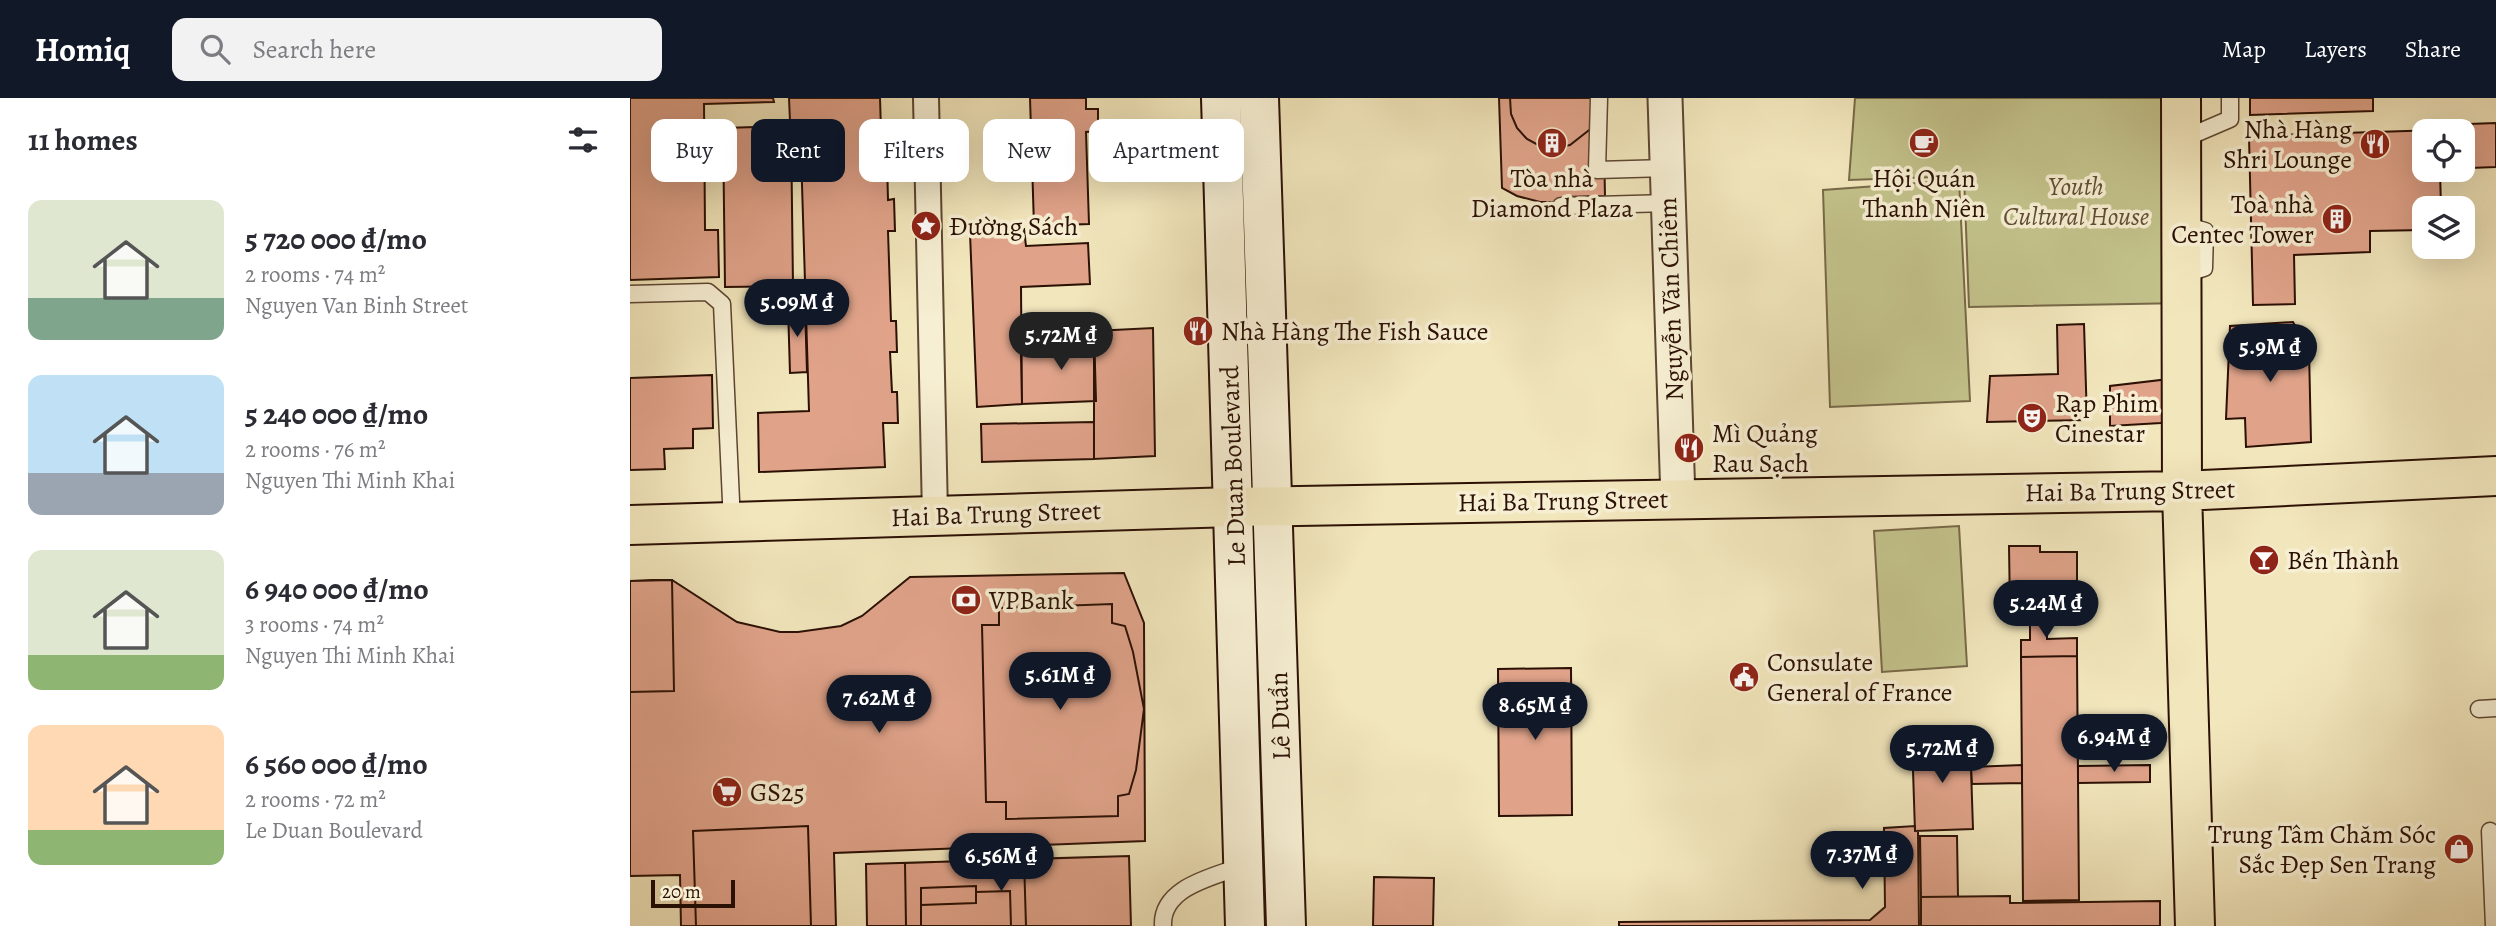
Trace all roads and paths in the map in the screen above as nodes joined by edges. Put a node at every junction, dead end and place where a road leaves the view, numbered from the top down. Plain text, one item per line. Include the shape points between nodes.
1 (926, 98) edge
2 (1599, 98) edge
3 (1665, 98) edge
4 (2181, 98) edge
5 (2230, 98) edge
6 (1222, 109) edge
7 (1259, 109) edge
8 (2181, 140) junction
9 (1667, 168) junction
10 (1668, 203) junction
11 (1561, 205) dead end
12 (1264, 281) junction
13 (1226, 282) junction
14 (630, 294) edge
15 (2496, 476) edge
16 (2182, 491) junction
17 (1678, 500) junction
18 (1273, 506) junction
19 (1234, 507) junction
20 (935, 516) junction
21 (732, 523) junction
22 (630, 525) edge
23 (2496, 708) edge
24 (2479, 709) dead end
25 (2490, 831) dead end
26 (1283, 833) junction
27 (1244, 850) junction
28 (1163, 926) edge
29 (1245, 926) edge
30 (1286, 926) edge
31 (2195, 926) edge
32 (2494, 926) edge

1 - 20 street
2 - 9 lane via 1597,170
3 - 9 street, Nguyễn Văn Chiêm
4 - 8 main road
5 - 8 lane via 2230,119
6 - 7 main road
6 - 13 main road, Le Duan Boulevard
7 - 12 main road, Le Duan Boulevard
8 - 16 main road
9 - 10 street, Nguyễn Văn Chiêm
10 - 11 lane
10 - 17 street, Nguyễn Văn Chiêm
12 - 13 main road
12 - 18 main road, Le Duan Boulevard
13 - 19 main road, Le Duan Boulevard
14 - 21 lane via 708,292 722,304
15 - 16 main road, Hai Ba Trung Street
16 - 17 main road, Hai Ba Trung Street
16 - 31 main road
17 - 18 main road, Hai Ba Trung Street
18 - 19 main road, Hai Ba Trung Street
18 - 26 main road, Lê Duẩn
19 - 20 main road, Hai Ba Trung Street
19 - 27 main road, Le Duan Boulevard
20 - 21 main road, Hai Ba Trung Street
21 - 22 main road, Hai Ba Trung Street
23 - 24 lane
25 - 32 lane
26 - 27 main road
26 - 30 main road, Lê Duẩn
27 - 28 lane via 1180,890 1162,915
27 - 29 main road, Le Duan Boulevard

